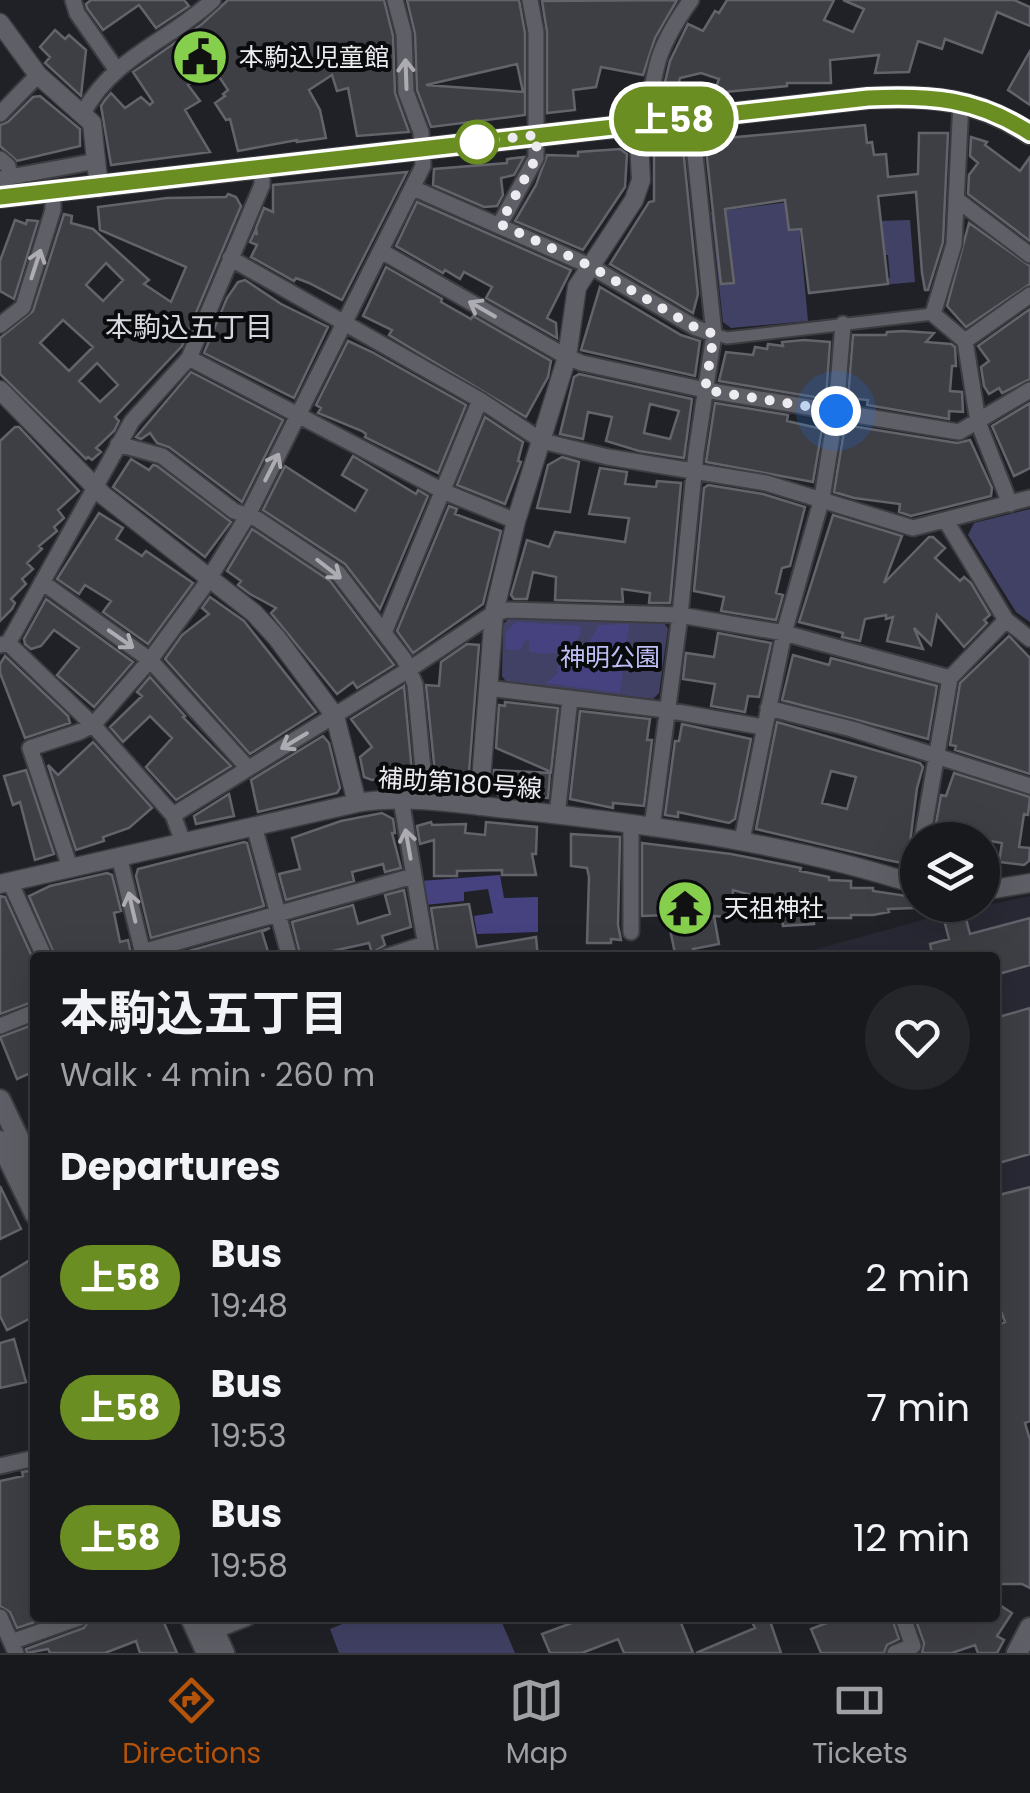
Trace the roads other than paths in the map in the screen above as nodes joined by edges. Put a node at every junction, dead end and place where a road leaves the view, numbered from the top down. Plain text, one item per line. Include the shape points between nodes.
1 (72, 0) edge
2 (395, 0) edge
3 (530, 0) edge
4 (691, 0) edge
5 (204, 3) edge
6 (0, 23) edge
7 (116, 68) junction
8 (38, 74) junction
9 (961, 102) junction
10 (83, 113) junction
11 (0, 114) edge
12 (691, 118) junction
13 (642, 122) junction
14 (1030, 134) edge
15 (537, 135) junction
16 (422, 148) junction
17 (0, 158) edge
18 (97, 161) junction
19 (262, 167) junction
20 (5, 178) edge
21 (99, 188) junction
22 (414, 188) junction
23 (53, 193) junction
24 (0, 197) edge
25 (956, 199) junction
26 (500, 224) junction
27 (381, 252) junction
28 (1030, 255) edge
29 (230, 258) junction
30 (590, 266) junction
31 (1030, 295) edge
32 (933, 314) junction
33 (345, 323) junction
34 (843, 324) junction
35 (0, 325) edge
36 (714, 334) junction
37 (965, 341) junction
38 (567, 357) junction
39 (189, 358) junction
40 (0, 390) edge
41 (705, 390) junction
42 (1030, 390) edge
43 (480, 400) junction
44 (836, 411) junction
45 (299, 416) junction
46 (978, 422) junction
47 (542, 442) junction
48 (118, 444) junction
49 (694, 472) junction
50 (94, 488) junction
51 (445, 492) junction
52 (822, 498) junction
53 (1030, 498) edge
54 (1010, 504) junction
55 (248, 515) junction
56 (516, 520) junction
57 (946, 521) junction
58 (209, 578) junction
59 (42, 582) junction
60 (494, 613) junction
61 (680, 614) junction
62 (1006, 620) junction
63 (384, 633) junction
64 (784, 633) junction
65 (1030, 638) edge
66 (4, 644) edge
67 (150, 660) junction
68 (408, 670) junction
69 (950, 678) junction
70 (488, 688) junction
71 (570, 699) junction
72 (768, 708) junction
73 (666, 710) junction
74 (335, 716) junction
75 (93, 724) junction
76 (764, 727) junction
77 (936, 755) junction
78 (248, 768) junction
79 (1030, 786) edge
80 (400, 799) junction
81 (426, 800) junction
82 (357, 803) junction
83 (478, 806) junction
84 (173, 815) junction
85 (557, 815) junction
86 (925, 822) edge
87 (631, 825) junction
88 (254, 826) junction
89 (652, 828) junction
90 (742, 840) junction
91 (183, 842) junction
92 (120, 856) junction
93 (70, 867) junction
94 (900, 874) edge
95 (414, 876) junction
96 (5, 883) edge
97 (1030, 883) edge
98 (1000, 888) edge
99 (278, 915) junction
100 (631, 932) dead end
101 (426, 950) edge
102 (41, 952) edge
103 (142, 952) edge
104 (153, 952) edge
105 (288, 952) edge
106 (30, 1014) edge
107 (0, 1026) edge
108 (0, 1100) edge
109 (0, 1141) edge
110 (30, 1172) edge
111 (30, 1459) edge
112 (0, 1466) edge
113 (0, 1617) edge
114 (69, 1622) edge
115 (193, 1622) edge
116 (904, 1622) edge
117 (211, 1624) edge
118 (14, 1647) edge
119 (207, 1653) edge
120 (224, 1653) edge
121 (894, 1653) edge

1 - 7 street
16 -> 2 street via 406,92
3 - 15 street
4 - 13 street via 659,59
5 - 7 street
6 - 8 street
7 - 10 street
8 - 10 street
8 - 11 street
9 - 12 main road via 921,95 868,98
9 - 14 main road
9 - 25 street
10 - 18 street via 92,122
12 - 13 main road
12 - 36 street
13 - 15 main road
13 - 30 street via 634,200
15 - 16 main road
15 - 26 street via 536,158
16 - 19 main road
16 - 22 street
17 - 20 street via 8,166
18 - 20 street
18 - 21 street
19 - 21 main road
19 - 29 street via 262,185
21 - 23 main road
22 - 26 street
22 - 27 street
23 - 24 main road
35 -> 23 street via 23,307
25 - 28 street
25 - 32 street via 954,244
26 - 30 street
27 - 33 street
38 -> 27 street
29 - 33 street
29 - 39 street
30 - 36 street
30 - 38 street via 577,287
31 - 37 street
32 - 34 street
32 - 37 street
33 - 43 street
33 - 45 street
34 - 36 street
34 - 44 street
36 - 41 street
37 - 46 street
38 - 41 street
38 - 47 street
39 - 45 street
39 - 48 street
40 - 50 street
41 - 44 street
41 - 49 street
42 - 46 street
43 - 47 street
43 - 51 street
44 - 46 street via 959,432
44 - 52 street
45 - 51 street
55 -> 45 street
46 - 54 street
47 - 49 street
47 - 56 street
48 - 50 street
48 - 55 street via 162,456
49 - 52 street
49 - 61 street
50 - 58 street
50 - 59 street
51 - 56 street
51 - 63 street
52 - 57 street via 913,528
52 - 64 street
53 - 54 street
54 - 57 street
55 - 58 street
55 -> 63 street via 338,573
56 - 60 street
57 - 62 street
58 - 67 street
58 - 74 street via 254,612
59 - 66 street
59 -> 67 street
60 - 61 street
60 - 68 street
60 - 70 street
61 - 64 street
61 - 73 street
62 - 65 street
62 - 69 street
63 - 68 street
64 - 69 street
64 - 72 street
66 - 75 street
67 - 75 street
67 - 78 street
68 - 74 street
68 - 81 street via 415,684
69 - 77 street
70 - 71 street
70 - 83 street
71 - 73 street
71 - 85 street
72 - 76 street
72 - 77 street
73 - 76 street
73 - 89 street
74 -> 78 street
74 - 82 street
75 - 84 street
75 - 93 street via 30,748
76 - 90 street
77 - 79 street
77 - 86 street
78 - 84 street
80 - 81 street, 補助第180号線
80 - 82 street, 補助第180号線
95 -> 80 street
81 - 83 street, 補助第180号線
82 - 88 street, 補助第180号線
83 - 85 street, 補助第180号線
84 - 91 street
85 - 87 street, 補助第180号線
87 - 89 street, 補助第180号線
87 - 100 street
88 - 91 street, 補助第180号線
88 - 99 street
89 - 90 street, 補助第180号線
90 - 94 street, 補助第180号線
91 - 92 street, 補助第180号線
92 - 93 street, 補助第180号線
103 -> 92 street
93 - 96 street, 補助第180号線
95 - 99 street
95 - 101 street
96 - 102 street
97 - 98 street
99 - 104 street
99 - 105 street
106 - 107 street
108 - 110 main road
109 - 110 main road
111 - 112 street
113 - 118 street
114 - 118 street
115 - 119 main road
116 - 121 street via 913,1646
117 - 120 main road

